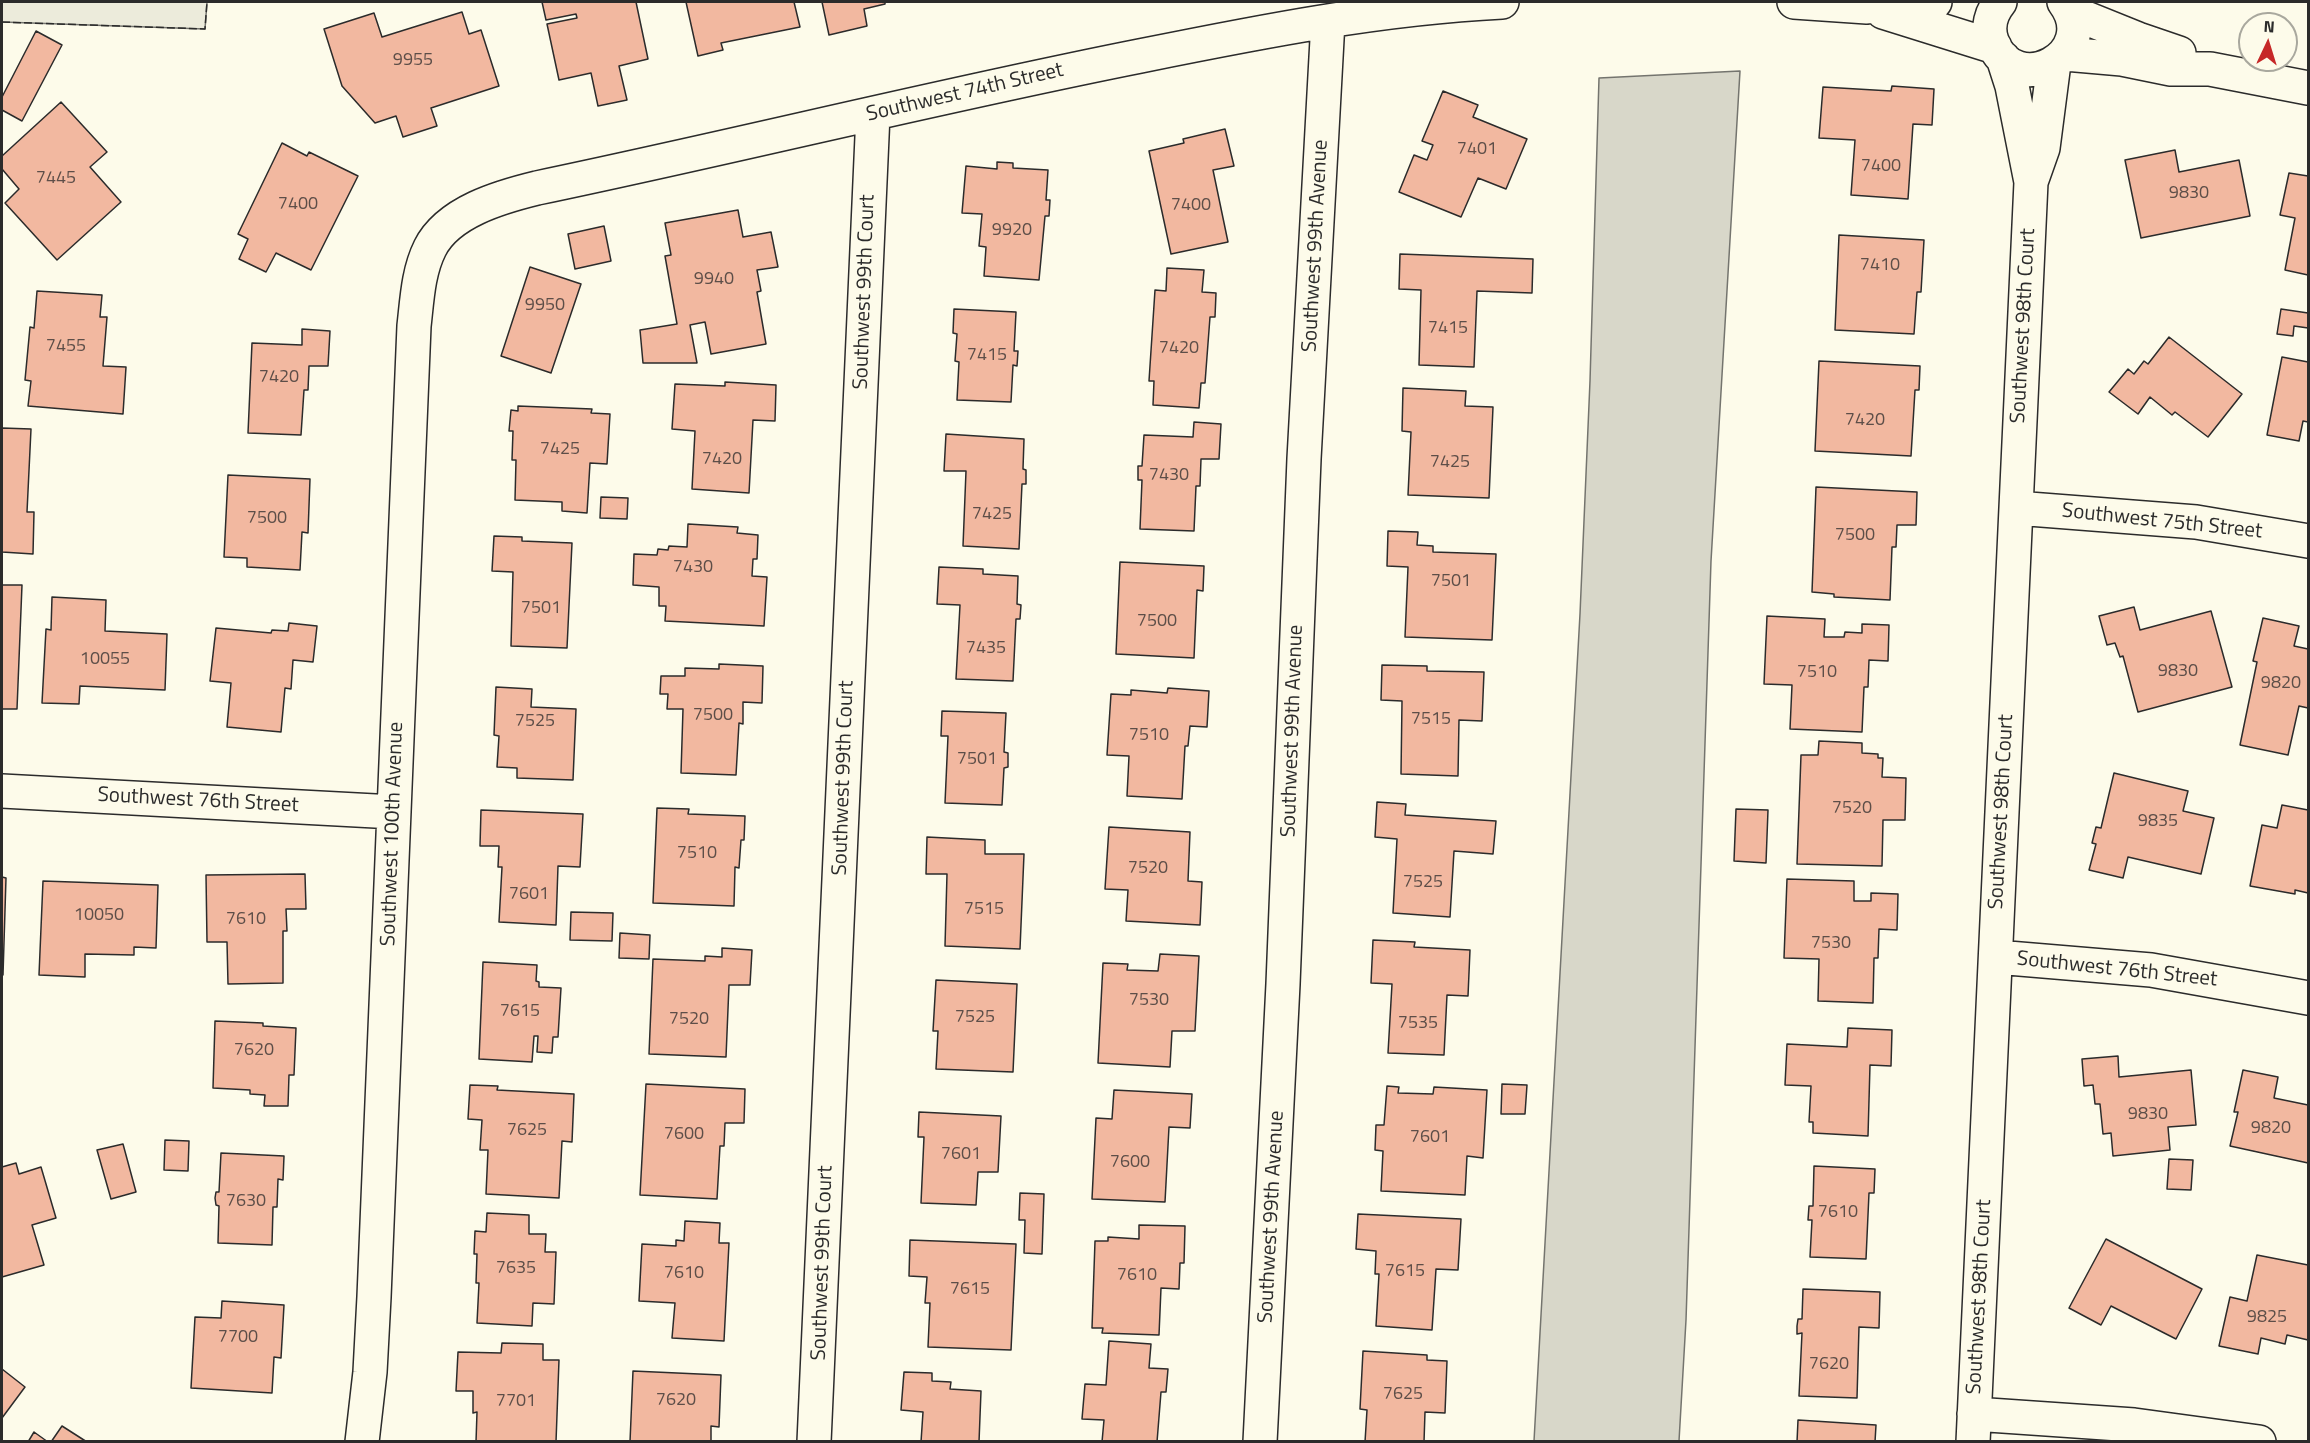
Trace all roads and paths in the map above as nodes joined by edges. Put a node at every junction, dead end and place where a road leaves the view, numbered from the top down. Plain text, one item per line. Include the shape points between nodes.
1 (1502, 2) edge
2 (1794, 2) edge
3 (1935, 2) edge
4 (1991, 2) edge
5 (2066, 5) edge
6 (1867, 7) junction
7 (1328, 21) junction
8 (1999, 53) junction
9 (2059, 58) junction
10 (2210, 69) junction
11 (2308, 88) edge
12 (873, 114) junction
13 (2031, 182) junction
14 (441, 232) joint
15 (2016, 508) junction
16 (2308, 541) edge
17 (2, 791) edge
18 (394, 812) junction
19 (1996, 957) junction
20 (2308, 998) edge
21 (1973, 1428) edge
22 (362, 1442) edge
23 (814, 1442) edge
24 (1260, 1442) edge
25 (2259, 1442) edge

1 - 7 street, Southwest 74th Street
2 - 6 street
3 - 6 street
4 - 8 street, Southwest 98th Court via 1990,37
5 - 9 street, Southwest 98th Court via 2074,27 2072,41
5 - 10 street
6 - 8 street
7 - 12 street, Southwest 74th Street via 1052,74
7 - 24 street, Southwest 99th Avenue via 1304,459
8 - 9 street via 2014,66 2027,70 2041,69
8 - 13 street, Southwest 98th Court via 2012,86
9 - 10 street via 2122,59 2171,69
9 - 13 street, Southwest 98th Court via 2043,148
10 - 11 street
12 - 14 street, Southwest 74th Street via 522,192 476,209
12 - 23 street, Southwest 99th Court
13 - 15 street, Southwest 98th Court
14 - 18 street, Southwest 100th Avenue via 424,265 414,326
15 - 16 street, Southwest 75th Street via 2184,520
15 - 19 street, Southwest 98th Court
17 - 18 street, Southwest 76th Street
18 - 22 street, Southwest 100th Avenue via 374,1308
19 - 20 street, Southwest 76th Street via 2151,970
19 - 21 street, Southwest 98th Court
21 - 25 street via 2134,1425

